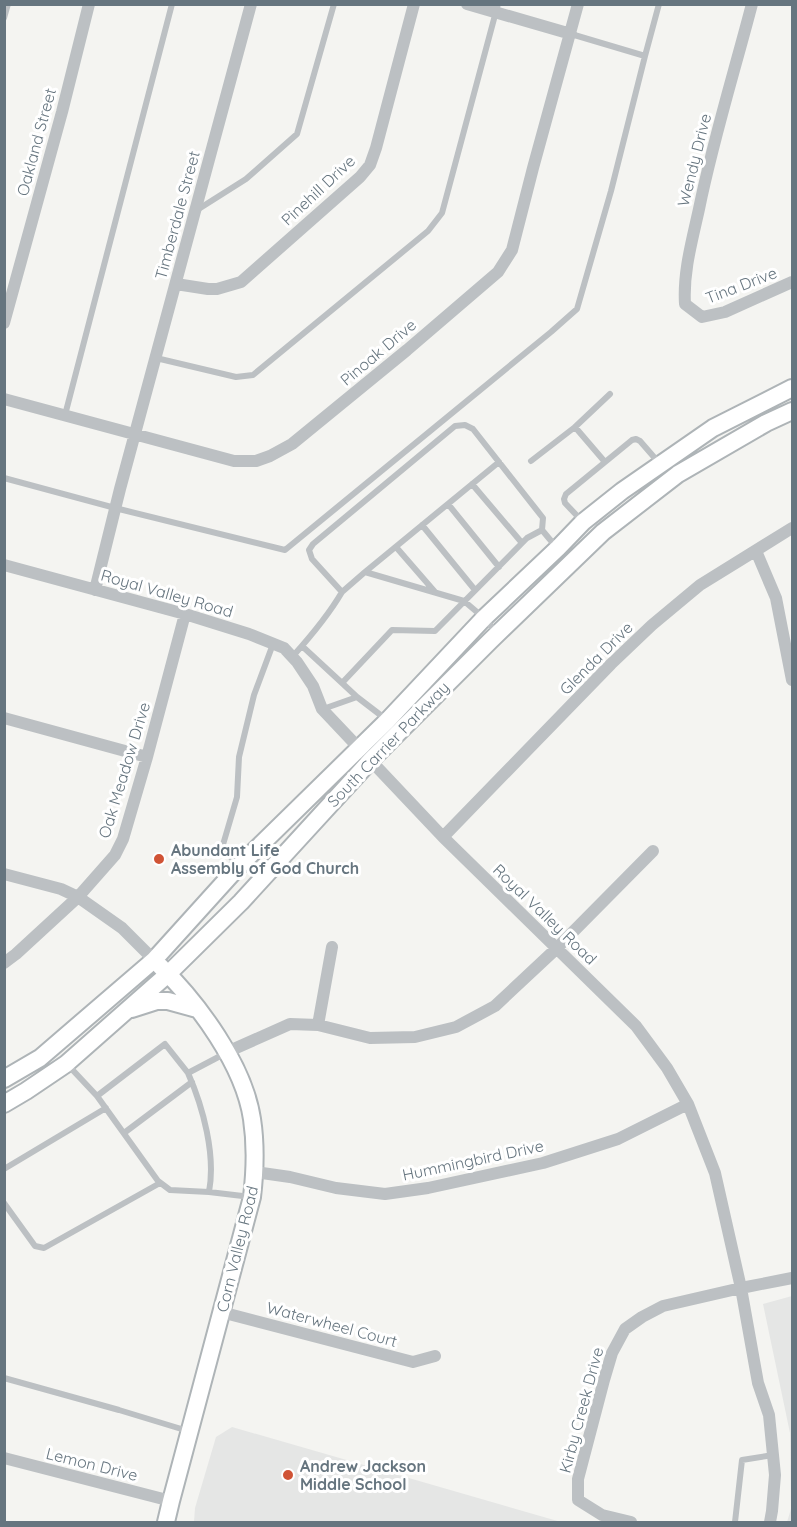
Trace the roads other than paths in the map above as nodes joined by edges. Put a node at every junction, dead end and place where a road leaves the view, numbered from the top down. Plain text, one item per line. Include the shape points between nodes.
1 (8, 4) edge
2 (89, 4) edge
3 (172, 4) edge
4 (251, 4) edge
5 (334, 4) edge
6 (414, 4) edge
7 (467, 4) edge
8 (578, 4) edge
9 (659, 4) edge
10 (752, 4) edge
11 (497, 9) edge
12 (4, 18) edge
13 (571, 34) junction
14 (645, 56) junction
15 (195, 211) junction
16 (792, 282) edge
17 (176, 284) junction
18 (702, 317) joint
19 (4, 322) edge
20 (156, 358) junction
21 (792, 388) edge
22 (610, 394) dead end
23 (4, 399) edge
24 (792, 411) edge
25 (65, 416) junction
26 (575, 427) junction
27 (135, 434) junction
28 (531, 461) dead end
29 (499, 462) junction
30 (605, 462) junction
31 (664, 462) junction
32 (678, 474) junction
33 (4, 478) edge
34 (472, 484) junction
35 (448, 504) junction
36 (115, 508) junction
37 (582, 522) junction
38 (422, 525) junction
39 (792, 528) edge
40 (542, 530) junction
41 (522, 543) junction
42 (396, 547) junction
43 (558, 548) junction
44 (756, 551) junction
45 (4, 565) edge
46 (499, 567) junction
47 (365, 572) junction
48 (96, 590) junction
49 (475, 590) junction
50 (342, 592) junction
51 (436, 592) junction
52 (464, 601) junction
53 (185, 614) junction
54 (484, 618) junction
55 (497, 633) junction
56 (273, 643) junction
57 (302, 646) junction
58 (292, 657) junction
59 (792, 680) edge
60 (342, 683) junction
61 (357, 697) junction
62 (322, 709) junction
63 (4, 718) edge
64 (387, 721) junction
65 (365, 754) junction
66 (147, 757) junction
67 (443, 837) junction
68 (653, 852) dead end
69 (239, 866) junction
70 (4, 874) edge
71 (78, 897) junction
72 (332, 947) dead end
73 (557, 948) junction
74 (154, 960) junction
75 (4, 963) edge
76 (168, 974) junction
77 (197, 1009) junction
78 (123, 1012) junction
79 (318, 1025) junction
80 (226, 1052) junction
81 (66, 1064) junction
82 (188, 1073) junction
83 (4, 1079) edge
84 (192, 1082) junction
85 (97, 1096) junction
86 (4, 1104) edge
87 (688, 1104) junction
88 (106, 1108) junction
89 (124, 1133) junction
90 (4, 1169) edge
91 (255, 1172) junction
92 (160, 1183) junction
93 (209, 1192) junction
94 (252, 1197) junction
95 (4, 1203) edge
96 (792, 1278) edge
97 (741, 1288) junction
98 (221, 1312) junction
99 (435, 1356) dead end
100 (4, 1378) edge
101 (189, 1431) junction
102 (773, 1455) junction
103 (4, 1458) edge
104 (171, 1501) junction
105 (166, 1522) edge
106 (631, 1522) edge
107 (735, 1522) edge
108 (770, 1522) edge

1 - 12 lane
2 - 19 street, Oakland Street
3 - 25 lane
4 - 15 street, Timberdale Street
5 - 15 lane via 297,134 246,179
6 - 17 street, Pinehill Drive via 376,148 360,177 241,282 217,289
7 - 11 street
8 - 13 street, Pinoak Drive
9 - 14 lane
10 - 18 street, Wendy Drive via 688,258 685,304
11 - 13 street
11 - 20 lane via 442,213 428,231 253,375 236,377
13 - 14 lane
13 - 27 street, Pinoak Drive via 512,250 498,272 292,444 270,456 256,461 234,461
14 - 36 lane via 577,309 551,332 285,550
15 - 17 street, Timberdale Street
16 - 18 street, Tina Drive via 725,312
17 - 20 street, Timberdale Street
20 - 27 street, Timberdale Street
21 - 31 main road, South Carrier Parkway via 713,428
22 - 26 lane
23 - 25 street, Pinoak Drive
24 - 32 main road, South Carrier Parkway
25 - 27 street, Pinoak Drive
26 - 28 lane
26 - 30 lane
27 - 36 street, Timberdale Street
29 - 34 lane
29 - 40 lane via 543,518
29 - 50 lane via 473,429 455,426 313,544 309,550 312,559
30 - 31 lane via 636,439
30 - 37 lane via 564,499
31 - 32 main road
31 - 37 main road, South Carrier Parkway
32 - 55 main road, South Carrier Parkway via 603,532
33 - 36 lane
34 - 35 lane
34 - 41 lane
35 - 38 lane
35 - 46 lane
36 - 48 street, Timberdale Street
37 - 43 main road, South Carrier Parkway
38 - 42 lane
38 - 49 lane
39 - 44 street, Glenda Drive
40 - 41 lane
40 - 43 lane
41 - 46 lane
42 - 47 lane
42 - 51 lane
43 - 54 main road, South Carrier Parkway
44 - 59 street via 776,598
44 - 67 street, Glenda Drive via 700,585 652,625
45 - 48 street, Royal Valley Road
46 - 49 lane
47 - 50 lane
47 - 51 lane
48 - 53 street, Royal Valley Road
49 - 52 lane
50 - 57 lane
51 - 52 lane
52 - 54 lane
52 - 60 lane via 435,631 392,630
53 - 56 street, Royal Valley Road
53 - 66 street, Oak Meadow Drive
54 - 55 lane
54 - 64 main road, South Carrier Parkway
55 - 65 main road, South Carrier Parkway
56 - 58 street, Royal Valley Road
56 - 69 lane via 254,695 239,757 237,797 222,848
57 - 58 lane
57 - 60 lane
58 - 62 street, Royal Valley Road via 313,686
60 - 61 lane
61 - 62 lane
61 - 64 lane
62 - 65 street, Royal Valley Road
63 - 66 street
64 - 65 main road, South Carrier Parkway
65 - 67 street, Royal Valley Road
65 - 69 main road, South Carrier Parkway
65 - 76 main road, South Carrier Parkway via 241,902
66 - 71 street, Oak Meadow Drive via 123,839 115,855
67 - 73 street, Royal Valley Road
68 - 73 street
69 - 74 main road, South Carrier Parkway
70 - 71 street, Corn Valley Road
71 - 74 street, Corn Valley Road via 122,928
71 - 75 street, Oak Meadow Drive
72 - 79 street
73 - 79 street via 495,1005 456,1027 415,1037 370,1038
73 - 87 street, Royal Valley Road via 636,1026
74 - 76 main road, Corn Valley Road
74 - 83 main road, South Carrier Parkway via 40,1058
76 - 77 main road, Corn Valley Road
76 - 78 main road, South Carrier Parkway
77 - 78 main road via 161,1001
77 - 80 main road, Corn Valley Road
78 - 81 main road, South Carrier Parkway
79 - 80 street via 290,1024
80 - 82 lane
80 - 91 main road, Corn Valley Road via 243,1086 252,1119
81 - 85 lane
81 - 86 main road, South Carrier Parkway
82 - 84 lane
82 - 85 lane via 165,1044
84 - 89 lane
84 - 93 lane via 207,1133
85 - 88 lane
87 - 91 street, Hummingbird Drive via 618,1139 543,1164 428,1188 385,1194
87 - 97 street, Royal Valley Road via 715,1173
88 - 89 lane
88 - 90 lane
89 - 92 lane
91 - 94 main road, Corn Valley Road
92 - 93 lane via 170,1190
92 - 95 lane via 44,1248 35,1246
93 - 94 lane
94 - 98 main road, Corn Valley Road
96 - 97 street, Kirby Creek Drive
97 - 102 street, Royal Valley Road via 758,1383 769,1415
97 - 106 street, Kirby Creek Drive via 663,1306 625,1329 612,1353 578,1479 578,1500 602,1515
98 - 99 street, Waterwheel Court via 413,1362
98 - 101 main road, Corn Valley Road
100 - 101 lane
101 - 104 main road, Corn Valley Road
102 - 107 lane via 742,1460
102 - 108 street, Royal Valley Road
103 - 104 street, Lemon Drive
104 - 105 main road, Corn Valley Road

